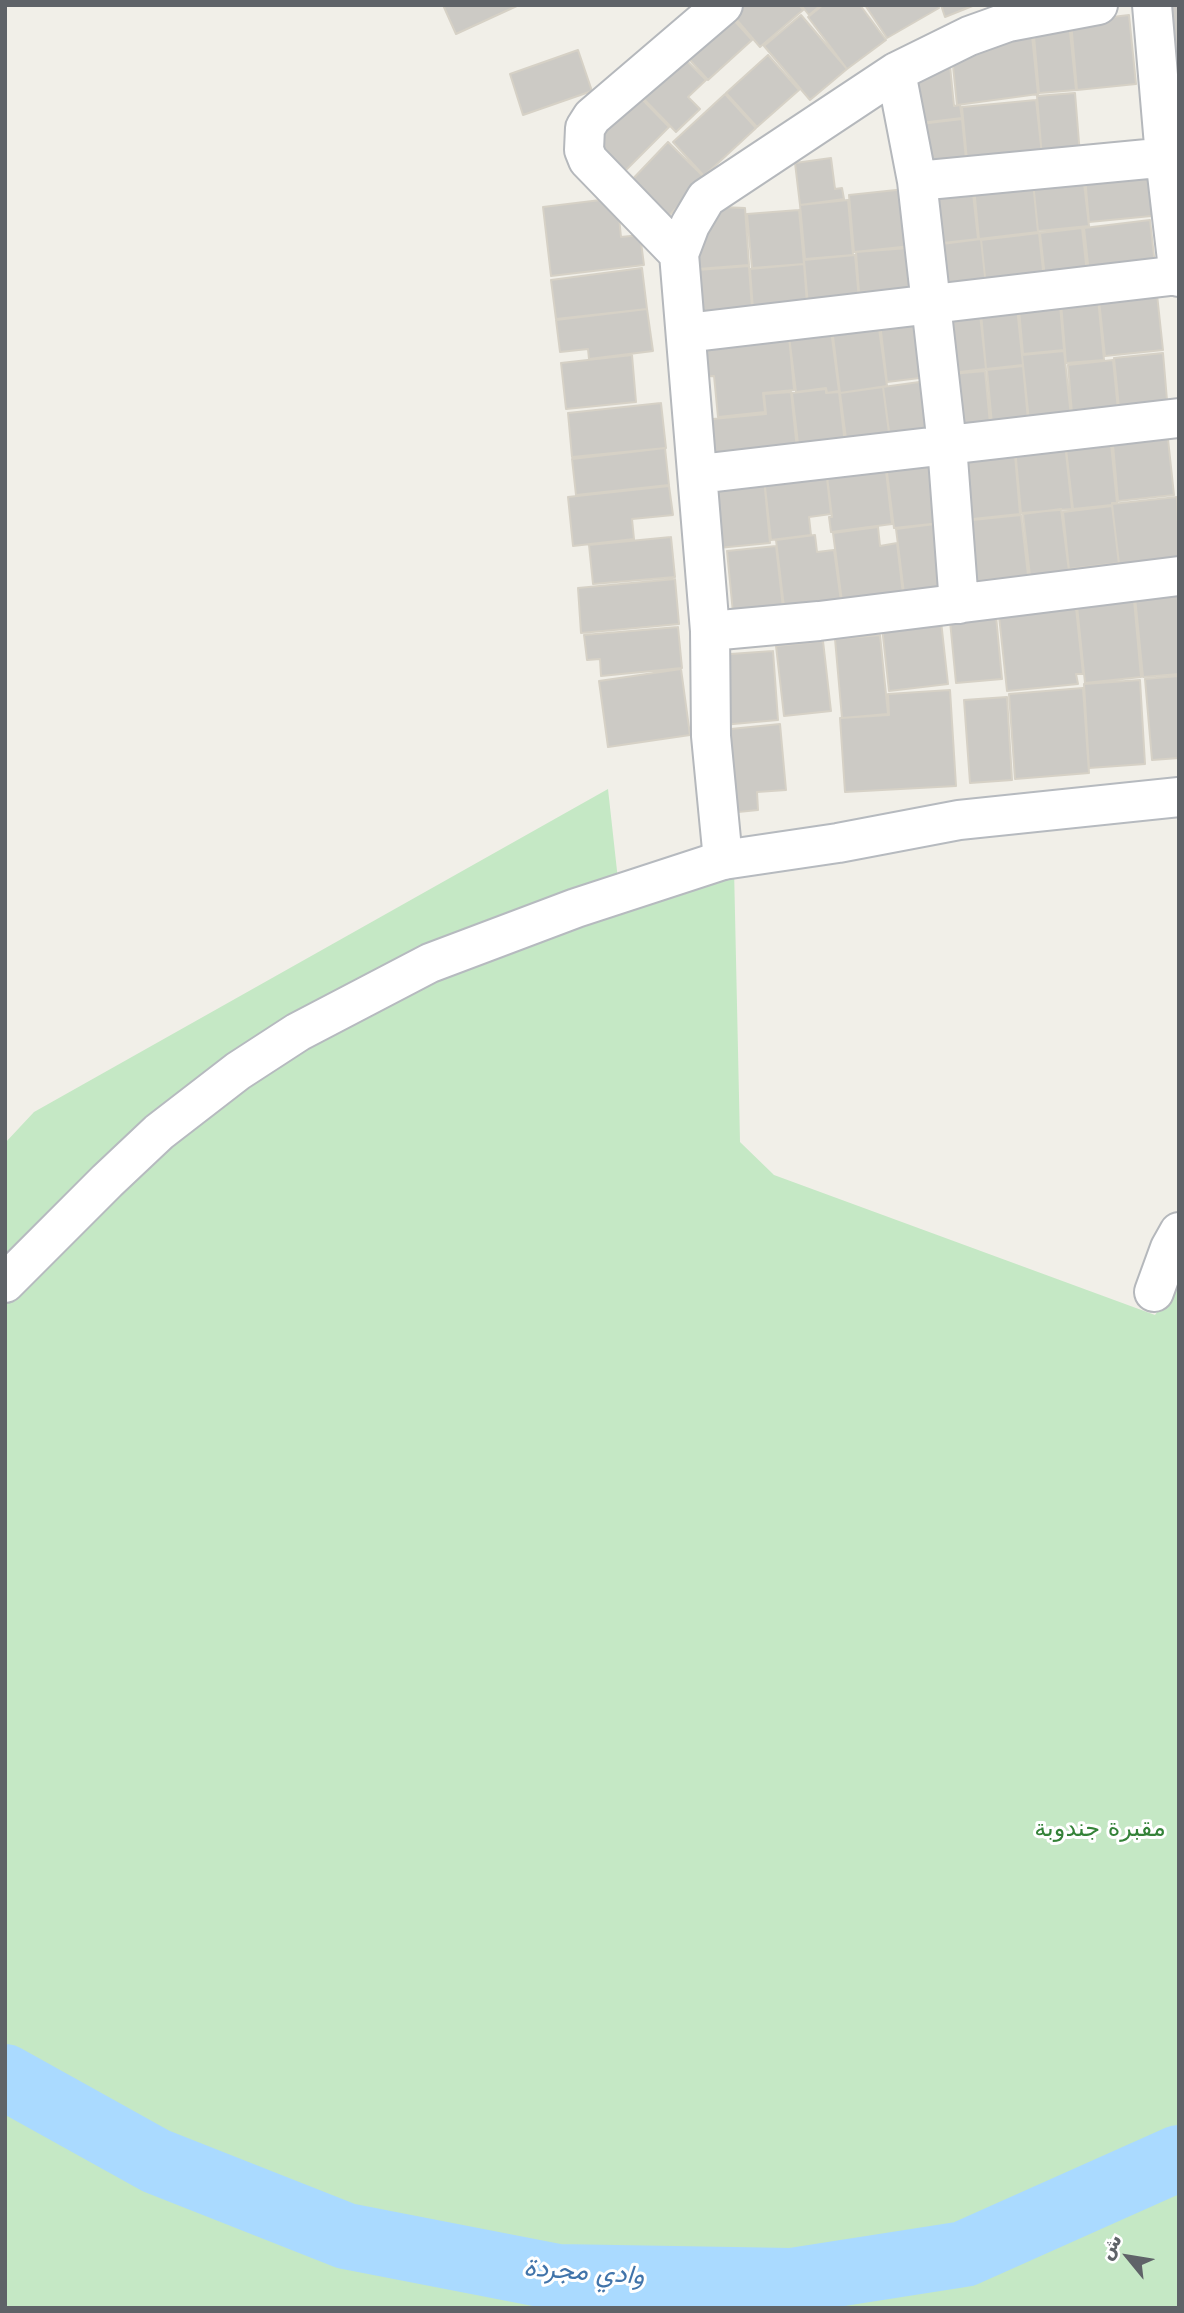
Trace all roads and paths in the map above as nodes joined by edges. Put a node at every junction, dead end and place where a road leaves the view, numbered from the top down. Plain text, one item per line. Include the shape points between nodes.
1 (723, 5) edge
2 (1098, 5) edge
3 (1152, 5) edge
4 (896, 72) junction
5 (1172, 156) edge
6 (917, 181) junction
7 (679, 254) junction
8 (1179, 276) edge
9 (931, 304) junction
10 (686, 333) junction
11 (1179, 418) edge
12 (947, 445) junction
13 (699, 474) junction
14 (1179, 576) edge
15 (959, 604) junction
16 (710, 631) junction
17 (1179, 797) edge
18 (723, 860) junction
19 (1179, 1232) edge
20 (5, 1283) edge
21 (1154, 1292) dead end

1 - 7 street via 592,117 585,128 588,160
2 - 4 street via 1008,22
3 - 5 street
4 - 6 street
4 - 7 street via 706,198
5 - 6 street
5 - 8 street
6 - 9 street
7 - 10 street
8 - 9 street
9 - 10 street
9 - 12 street
10 - 13 street
11 - 12 street
12 - 13 street
12 - 15 street
13 - 16 street
14 - 15 street
15 - 16 street
16 - 18 street via 711,736
17 - 18 street via 959,820
18 - 20 street via 566,911 430,963 298,1032 237,1071 159,1132
19 - 21 street

